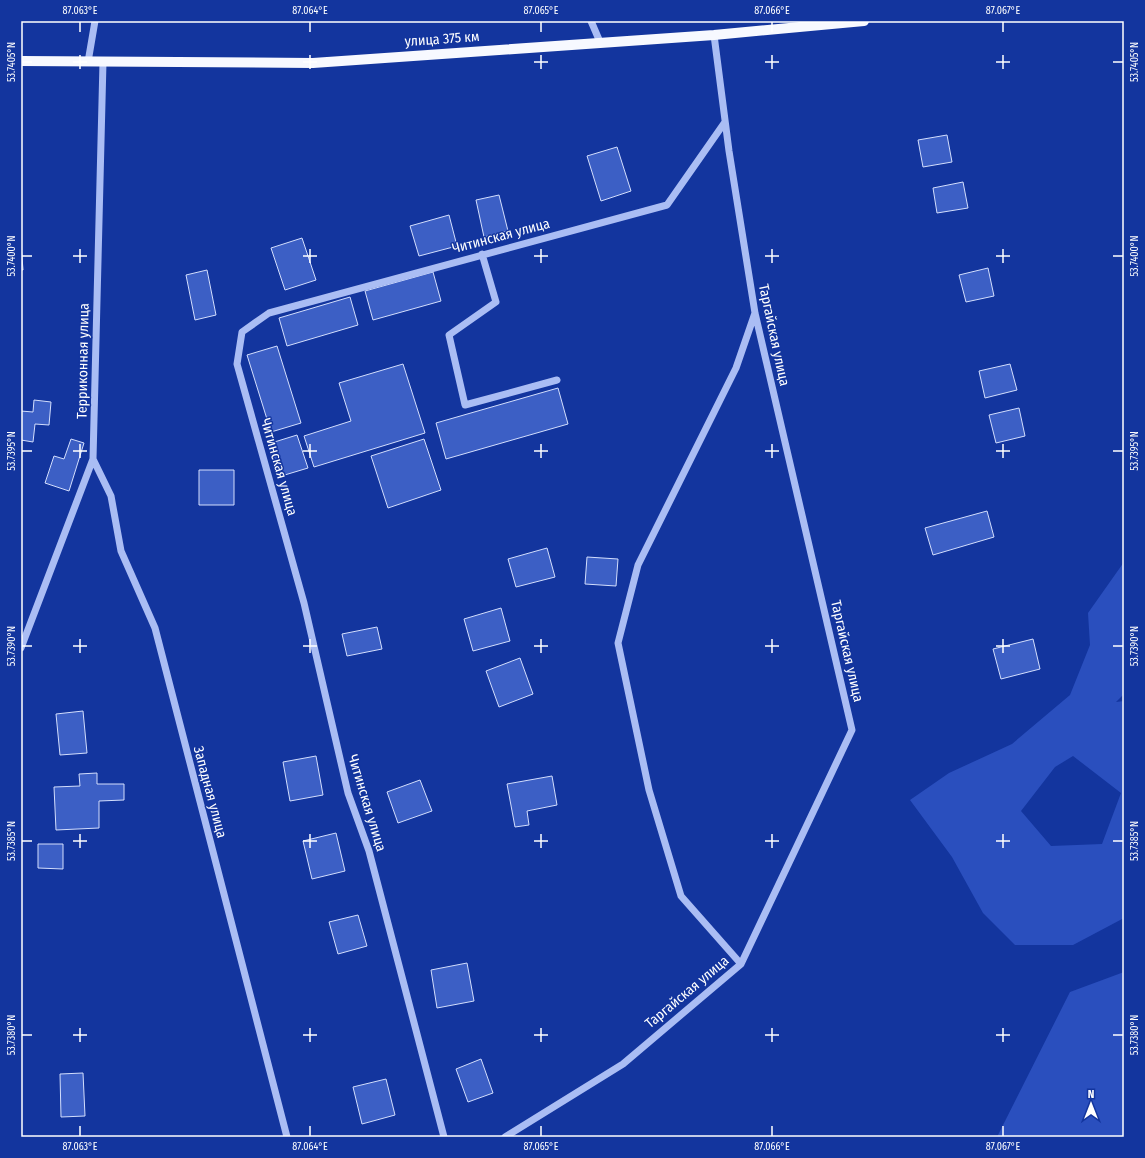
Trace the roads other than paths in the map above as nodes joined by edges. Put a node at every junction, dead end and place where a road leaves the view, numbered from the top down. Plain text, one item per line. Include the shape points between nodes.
1 (94, 21) edge
2 (590, 21) edge
3 (864, 21) edge
4 (714, 35) junction
5 (600, 42) junction
6 (21, 61) edge
7 (88, 62) junction
8 (103, 62) junction
9 (725, 122) junction
10 (482, 254) junction
11 (755, 313) junction
12 (557, 380) dead end
13 (94, 458) junction
14 (21, 648) edge
15 (741, 964) junction
16 (287, 1137) edge
17 (444, 1137) edge
18 (505, 1137) edge

1 - 7 street
2 - 5 street
3 - 4 main road, улица 375 км
4 - 5 main road, улица 375 км
4 - 9 street, Таргайская улица
5 - 8 main road, улица 375 км via 313,62
6 - 7 main road, улица 375 км
7 - 8 main road, улица 375 км
8 - 13 street, Терриконная улица
9 - 10 street, Читинская улица via 667,205
9 - 11 street, Таргайская улица
10 - 12 street via 496,302 449,335 465,405
10 - 17 street, Читинская улица via 269,313 242,332 237,364 304,603 348,793 369,851
11 - 15 street, Таргайская улица via 852,730
11 - 15 street via 736,368 638,565 618,643 649,790 681,896
13 - 14 street, Терриконная улица
13 - 16 street, Западная улица via 111,496 121,551 155,628
15 - 18 street, Таргайская улица via 623,1064

